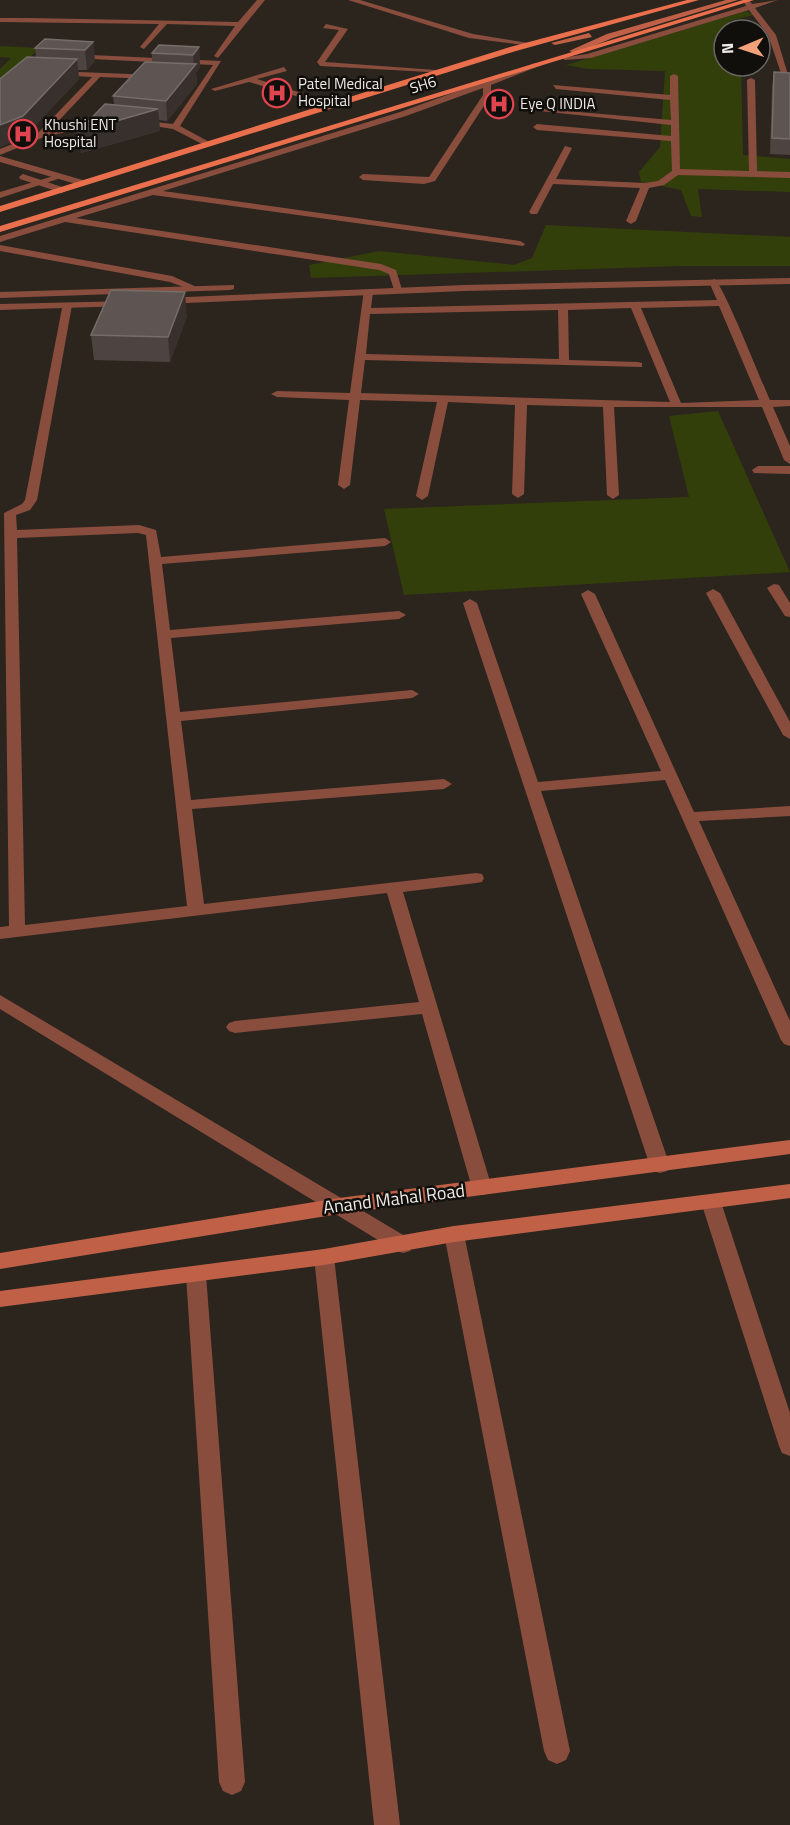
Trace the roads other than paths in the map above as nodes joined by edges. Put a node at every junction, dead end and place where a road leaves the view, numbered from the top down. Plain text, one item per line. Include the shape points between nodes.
1 (261, 0) edge
2 (695, 0) edge
3 (711, 0) edge
4 (734, 0) edge
5 (774, 0) edge
6 (350, 2) edge
7 (749, 3) edge
8 (0, 20) edge
9 (165, 21) junction
10 (240, 24) junction
11 (326, 26) dead end
12 (531, 44) junction
13 (555, 44) junction
14 (144, 47) dead end
15 (573, 51) junction
16 (501, 53) junction
17 (68, 56) edge
18 (218, 56) dead end
19 (565, 58) junction
20 (538, 66) junction
21 (284, 69) dead end
22 (446, 71) junction
23 (50, 73) edge
24 (98, 75) junction
25 (674, 76) dead end
26 (786, 76) edge
27 (143, 77) junction
28 (164, 78) edge
29 (196, 79) dead end
30 (207, 79) junction
31 (248, 79) junction
32 (751, 80) dead end
33 (135, 85) edge
34 (487, 86) junction
35 (556, 87) dead end
36 (215, 89) dead end
37 (675, 98) junction
38 (333, 106) junction
39 (112, 111) edge
40 (544, 111) dead end
41 (104, 120) junction
42 (116, 121) edge
43 (128, 122) edge
44 (675, 123) junction
45 (175, 127) junction
46 (537, 127) dead end
47 (41, 135) junction
48 (675, 139) junction
49 (0, 140) edge
50 (26, 142) junction
51 (209, 144) junction
52 (568, 148) dead end
53 (0, 152) edge
54 (0, 159) edge
55 (0, 170) edge
56 (676, 172) junction
57 (753, 174) junction
58 (790, 175) edge
59 (60, 177) junction
60 (363, 177) dead end
61 (550, 180) junction
62 (40, 183) junction
63 (83, 183) junction
64 (645, 186) junction
65 (62, 190) junction
66 (130, 190) junction
67 (149, 192) junction
68 (0, 195) edge
69 (0, 209) edge
70 (534, 212) dead end
71 (62, 219) junction
72 (631, 221) dead end
73 (0, 229) edge
74 (0, 239) edge
75 (520, 244) dead end
76 (0, 248) edge
77 (790, 271) edge
78 (790, 281) edge
79 (714, 282) junction
80 (398, 286) junction
81 (194, 288) junction
82 (368, 292) junction
83 (0, 295) edge
84 (136, 302) edge
85 (148, 302) edge
86 (724, 303) junction
87 (67, 305) junction
88 (635, 305) junction
89 (0, 307) edge
90 (563, 307) junction
91 (366, 311) junction
92 (361, 357) junction
93 (564, 363) junction
94 (638, 365) dead end
95 (277, 394) dead end
96 (356, 396) junction
97 (443, 399) junction
98 (521, 401) junction
99 (790, 403) edge
100 (608, 404) junction
101 (768, 404) junction
102 (677, 406) junction
103 (790, 460) edge
104 (758, 470) dead end
105 (790, 470) edge
106 (344, 485) dead end
107 (518, 494) dead end
108 (613, 495) dead end
109 (422, 496) dead end
110 (5, 514) edge
111 (11, 534) junction
112 (385, 543) dead end
113 (154, 561) junction
114 (774, 588) dead end
115 (713, 593) dead end
116 (588, 594) dead end
117 (470, 603) dead end
118 (790, 613) edge
119 (399, 615) dead end
120 (163, 636) junction
121 (412, 694) dead end
122 (173, 717) junction
123 (790, 735) edge
124 (671, 775) junction
125 (444, 784) dead end
126 (533, 787) junction
127 (184, 805) junction
128 (790, 811) edge
129 (690, 817) junction
130 (476, 878) dead end
131 (394, 888) junction
132 (196, 910) junction
133 (17, 931) junction
134 (0, 933) edge
135 (0, 1001) edge
136 (429, 1006) junction
137 (235, 1027) dead end
138 (790, 1040) edge
139 (790, 1147) edge
140 (660, 1166) junction
141 (482, 1188) junction
142 (790, 1191) edge
143 (711, 1202) junction
144 (339, 1206) junction
145 (454, 1234) junction
146 (403, 1245) junction
147 (324, 1257) junction
148 (0, 1261) edge
149 (196, 1275) junction
150 (0, 1299) edge
151 (790, 1446) edge
152 (556, 1751) dead end
153 (232, 1782) dead end
154 (387, 1825) edge

1 - 10 street
2 - 12 main road
3 - 13 main road
4 - 15 main road via 610,36
5 - 7 street
6 - 12 street via 478,38
6 - 16 street
7 - 19 main road, SH6
7 - 26 street via 772,35
8 - 9 street
9 - 10 street
9 - 14 street
10 - 18 street
11 - 22 street via 344,29 323,64
12 - 13 main road
12 - 16 main road
13 - 15 main road via 566,45
15 - 19 main road
16 - 20 main road via 501,61 506,64
16 - 22 main road
17 - 30 street via 218,63
19 - 20 main road, SH6
20 - 34 street
20 - 66 main road, SH6
21 - 31 street
22 - 38 main road
23 - 24 street
24 - 27 street
24 - 47 street
25 - 37 street
27 - 28 street
27 - 33 street
29 - 30 street
30 - 45 street
31 - 36 street
31 - 38 street
32 - 57 street
34 - 60 street via 487,95 432,179
34 - 67 street
35 - 37 street
37 - 44 street
38 - 51 main road
39 - 41 street
40 - 44 street
41 - 42 street
41 - 47 street
43 - 45 street
44 - 48 street
45 - 51 street
46 - 48 street
47 - 50 street
48 - 56 street
49 - 50 street
50 - 53 street
51 - 63 main road
52 - 61 street
54 - 59 street
55 - 62 street
56 - 57 street
56 - 64 street via 661,183
57 - 58 street
59 - 62 street
59 - 63 street
61 - 64 street
61 - 70 street
62 - 65 street
62 - 68 street
63 - 65 main road
64 - 72 street
65 - 69 main road
66 - 67 street
66 - 73 main road, SH6
67 - 71 street
67 - 75 street
71 - 74 street
71 - 80 street via 381,267 393,272
76 - 81 street via 172,279
77 - 80 street
78 - 79 street
79 - 80 street
79 - 86 street
80 - 81 street
80 - 82 street
81 - 83 street
82 - 85 street
82 - 91 street
84 - 87 street
86 - 88 street
86 - 101 street
87 - 89 street
87 - 110 street via 32,500 26,507
88 - 90 street
88 - 102 street
90 - 91 street
90 - 93 street
91 - 92 street
92 - 93 street
92 - 96 street
93 - 94 street
95 - 96 street
96 - 97 street
96 - 106 street
97 - 98 street
97 - 109 street
98 - 100 street
98 - 107 street
99 - 101 street
100 - 102 street
100 - 108 street
101 - 102 street
101 - 103 street
104 - 105 street
110 - 111 street
111 - 113 street via 147,530 152,533
111 - 133 street
112 - 113 street
113 - 120 street
114 - 118 street
115 - 123 street
116 - 124 street
117 - 126 street
119 - 120 street
120 - 122 street
121 - 122 street
122 - 127 street
124 - 126 street
124 - 129 street
125 - 127 street
126 - 140 street
127 - 132 street
128 - 129 street
129 - 138 street
130 - 131 street
131 - 132 street
131 - 136 street
132 - 133 street
133 - 134 street
135 - 144 street
136 - 137 street
136 - 141 street
139 - 140 main road, Anand Mahal Road
140 - 141 main road, Anand Mahal Road
141 - 144 main road, Anand Mahal Road
142 - 143 main road
143 - 145 main road
143 - 151 street
144 - 146 street
144 - 148 main road, Anand Mahal Road
145 - 146 main road
145 - 152 street
146 - 147 main road
147 - 149 main road
147 - 154 street
149 - 150 main road
149 - 153 street

